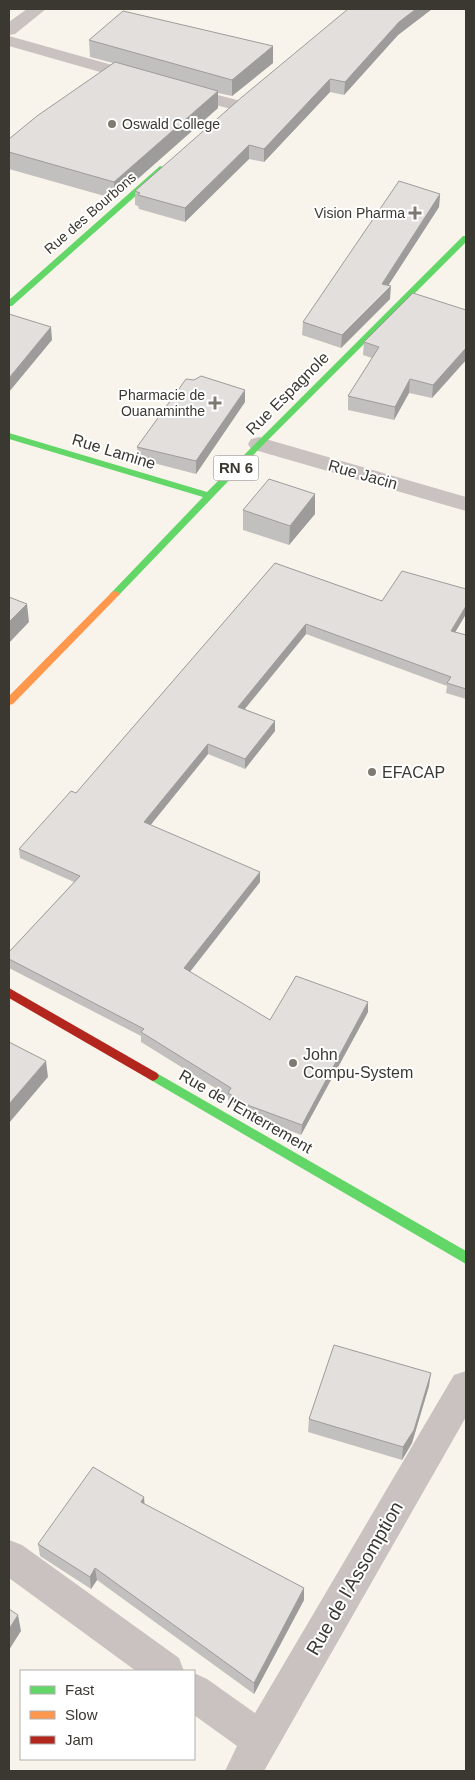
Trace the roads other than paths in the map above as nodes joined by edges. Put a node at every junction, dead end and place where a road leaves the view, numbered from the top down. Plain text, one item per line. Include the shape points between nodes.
1 (38, 9) edge
2 (9, 30) edge
3 (9, 40) edge
4 (235, 105) edge
5 (169, 163) edge
6 (466, 238) edge
7 (9, 304) edge
8 (9, 436) edge
9 (259, 444) junction
10 (210, 496) junction
11 (466, 504) edge
12 (9, 702) edge
13 (9, 992) edge
14 (466, 1258) edge
15 (466, 1386) edge
16 (9, 1557) edge
17 (165, 1670) edge
18 (195, 1693) edge
19 (252, 1755) edge

1 - 2 street
3 - 4 street
5 - 7 street, Rue des Bourbons
6 - 9 street, Rue Espagnole / RN 6
8 - 10 street, Rue Lamine
9 - 10 street, Rue Espagnole / RN 6
9 - 11 street, Rue Jacin
10 - 12 street, Rue Espagnole / RN 6
13 - 14 street, Rue de l'Enterrement
15 - 19 street, Rue de l'Assomption
16 - 17 street
18 - 19 street

